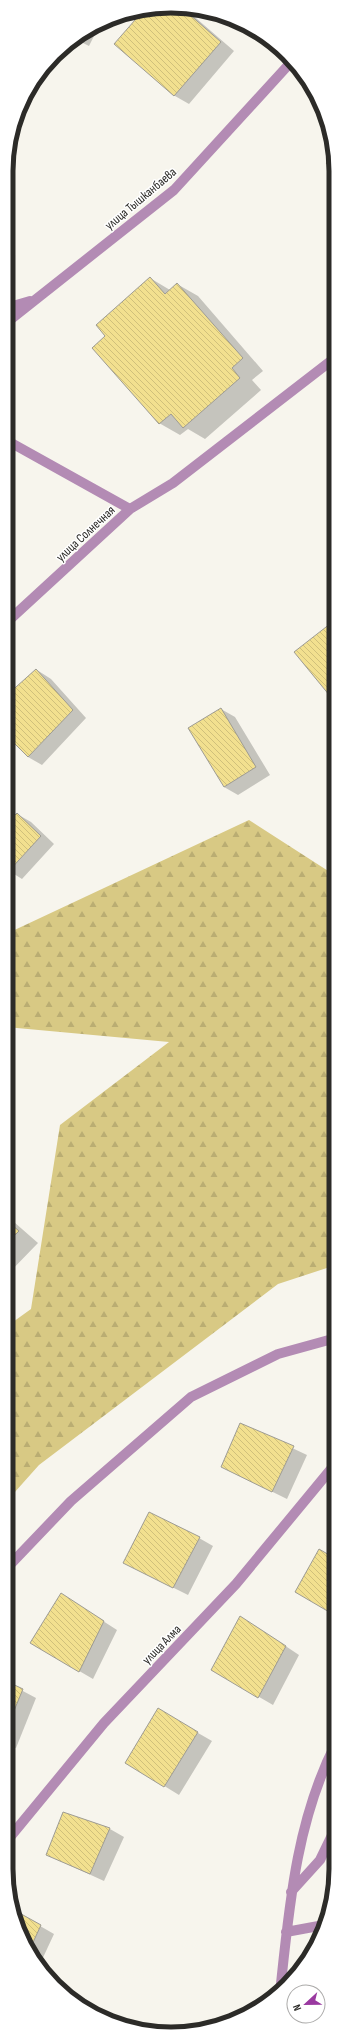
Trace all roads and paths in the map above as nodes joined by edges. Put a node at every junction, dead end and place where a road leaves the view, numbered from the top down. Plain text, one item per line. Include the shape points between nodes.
1 (288, 65) edge
2 (36, 299) junction
3 (13, 306) edge
4 (13, 317) edge
5 (329, 361) edge
6 (13, 444) edge
7 (130, 508) junction
8 (13, 617) edge
9 (329, 1340) edge
10 (329, 1471) edge
11 (13, 1562) edge
12 (329, 1757) edge
13 (13, 1834) edge
14 (329, 1841) edge
15 (291, 1892) junction
16 (319, 1925) edge
17 (286, 1932) junction
18 (281, 1983) edge

1 - 2 street, улица Тышканбаева via 174,190
2 - 3 street
2 - 4 street, улица Тышканбаева
5 - 7 street via 173,484
6 - 7 street, улица Солнечная
7 - 8 street, улица Солнечная
9 - 11 street via 278,1354 191,1397 71,1501
10 - 13 street, улица Алма via 236,1584 104,1723
12 - 15 street via 300,1844
14 - 15 street via 320,1860
15 - 17 street
16 - 17 street
17 - 18 street

